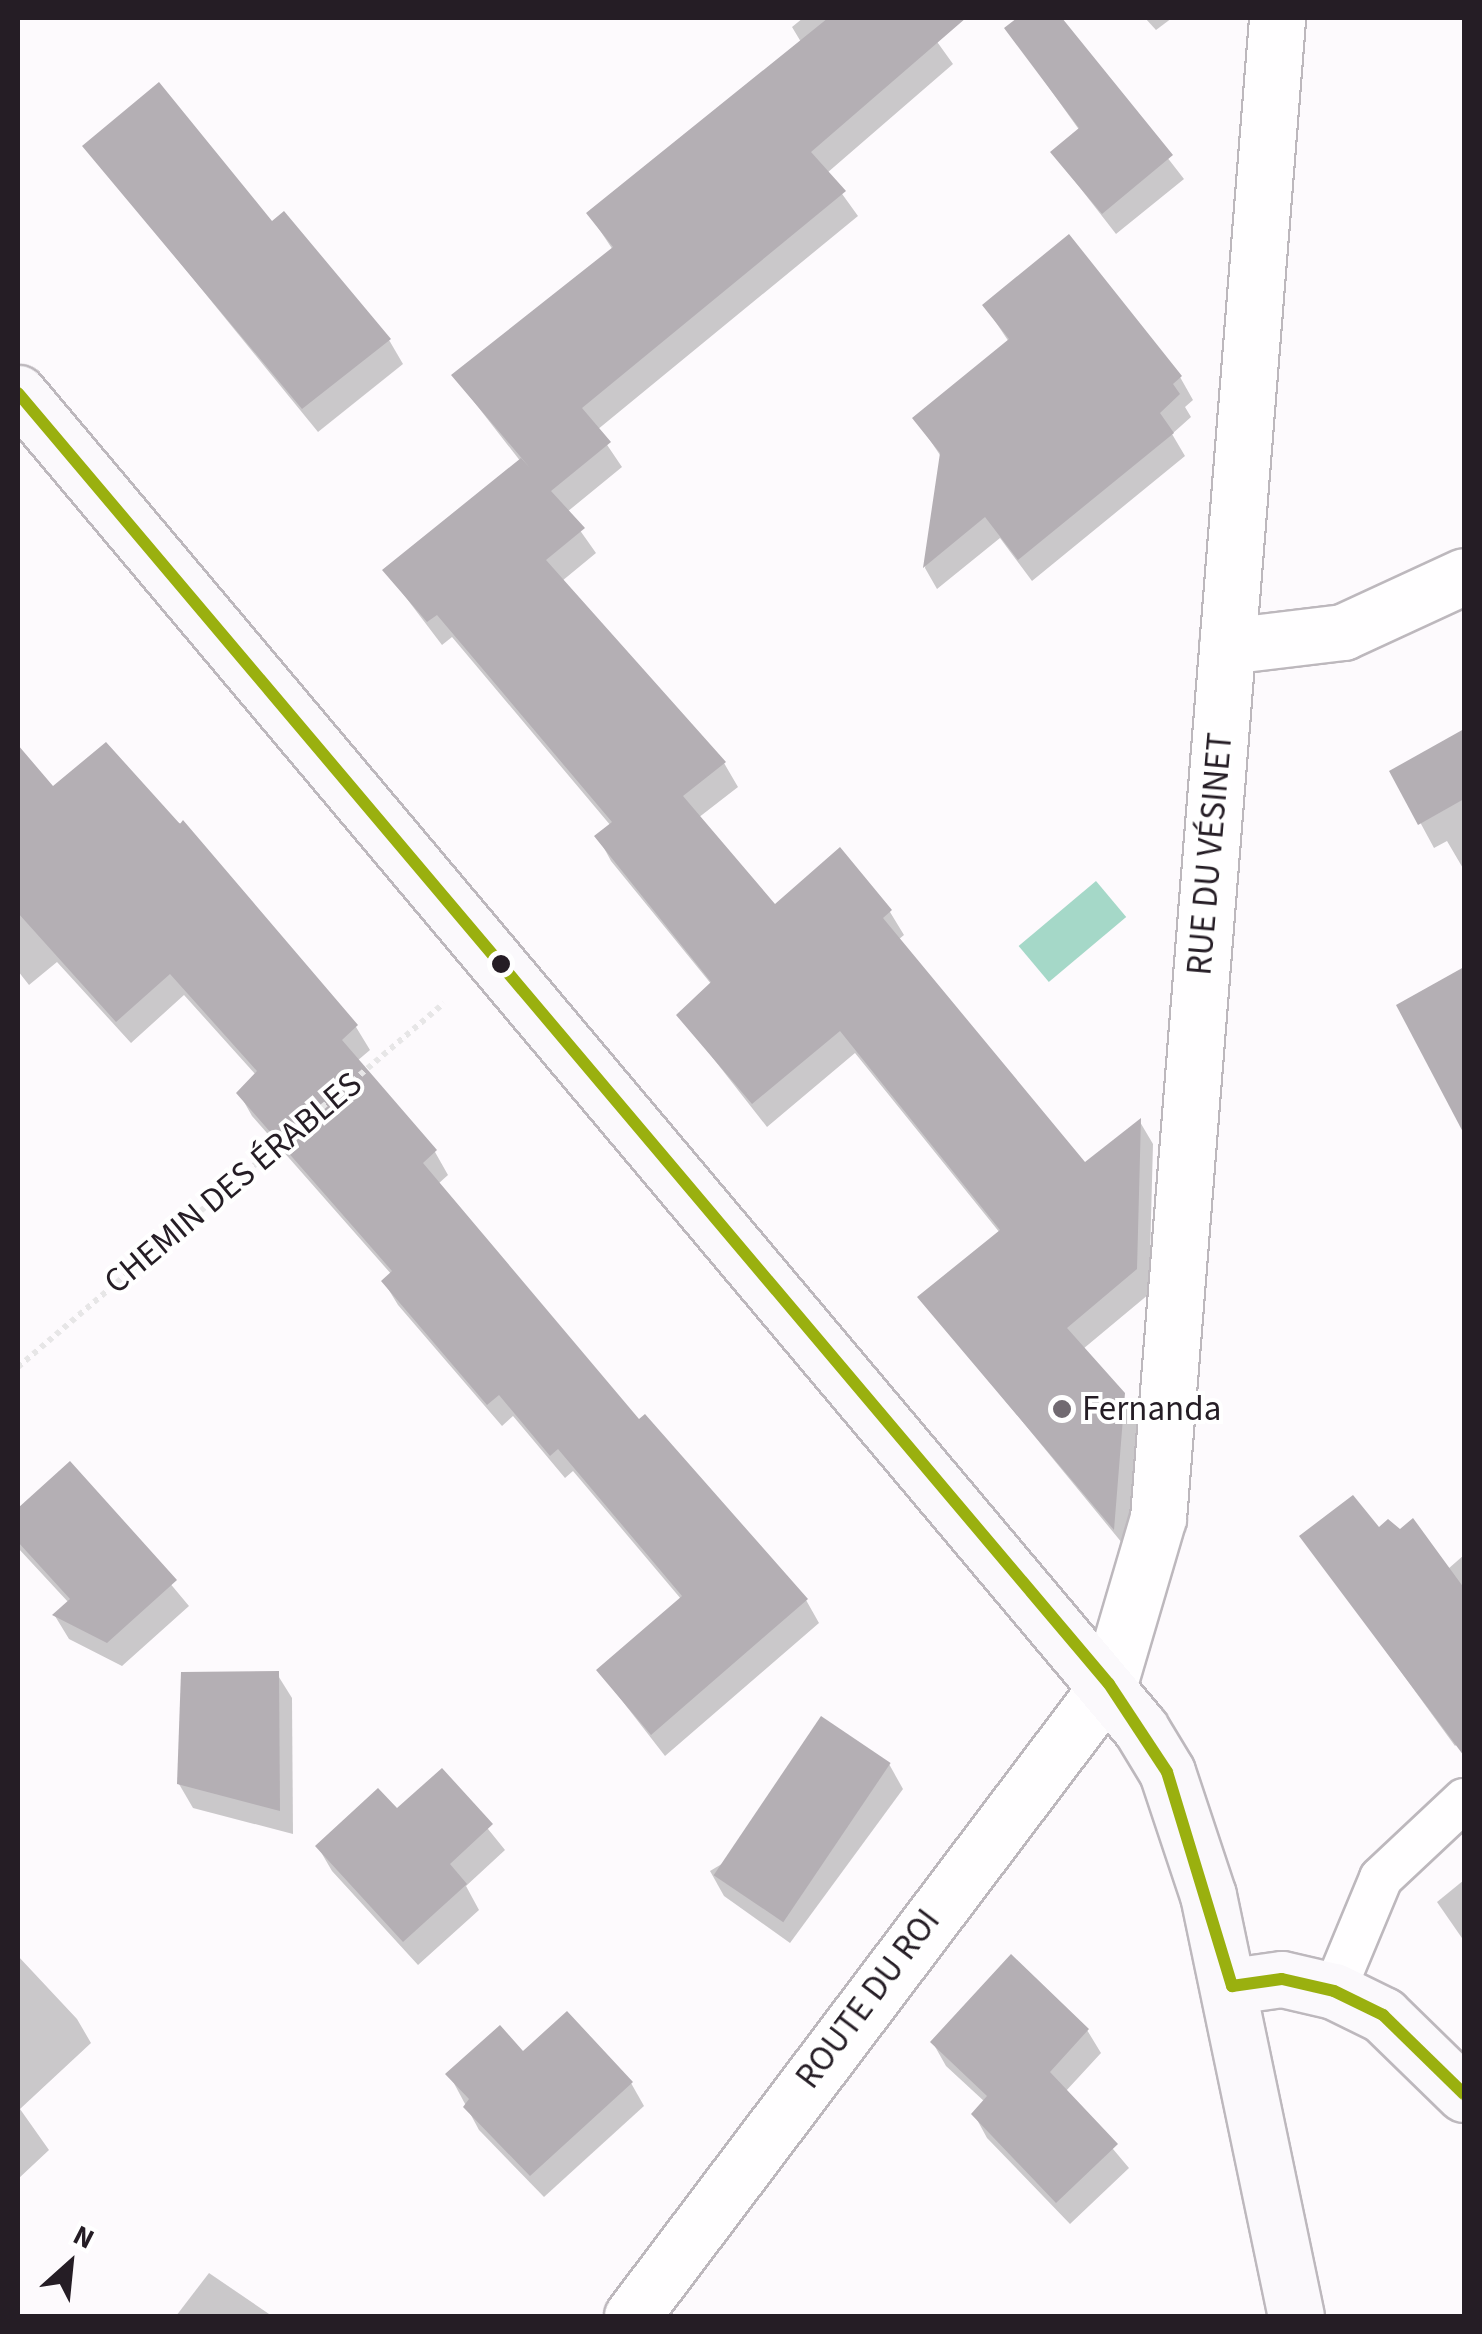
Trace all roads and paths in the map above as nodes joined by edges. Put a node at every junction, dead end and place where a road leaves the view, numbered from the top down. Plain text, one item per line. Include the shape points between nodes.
1 (1277, 18) edge
2 (18, 393) edge
3 (1464, 576) edge
4 (1227, 646) junction
5 (449, 1000) dead end
6 (18, 1367) edge
7 (1108, 1684) junction
8 (1464, 1800) edge
9 (1232, 1986) junction
10 (1334, 1991) junction
11 (1464, 2094) edge
12 (632, 2316) edge
13 (1296, 2316) edge

1 - 4 street, RUE DU VÉSINET
2 - 7 main road
3 - 4 street via 1343,632
4 - 7 street, RUE DU VÉSINET via 1158,1518
5 - 6 path, CHEMIN DES ÉRABLES
7 - 9 main road via 1167,1772
7 - 12 street, ROUTE DU ROI
8 - 10 lane via 1380,1878
9 - 10 main road via 1282,1979
9 - 13 main road
10 - 11 main road via 1383,2015

